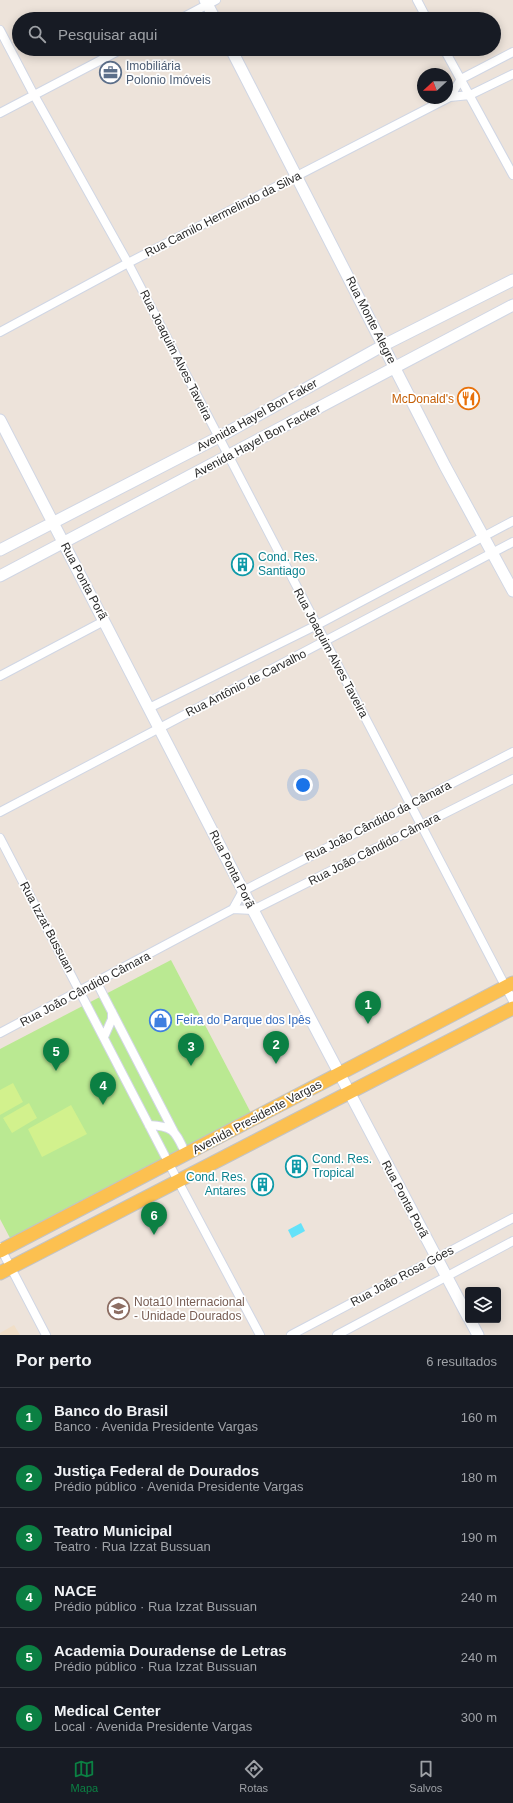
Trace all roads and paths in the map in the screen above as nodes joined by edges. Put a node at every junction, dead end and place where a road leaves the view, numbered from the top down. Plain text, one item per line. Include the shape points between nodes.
1 (417, 0) edge
2 (210, 1) edge
3 (192, 12) edge
4 (213, 12) edge
5 (423, 12) edge
6 (0, 30) edge
7 (513, 52) edge
8 (12, 53) edge
9 (14, 56) edge
10 (109, 56) edge
11 (235, 56) edge
12 (448, 56) edge
13 (513, 74) edge
14 (461, 79) junction
15 (453, 92) edge
16 (34, 95) junction
17 (470, 95) junction
18 (453, 97) edge
19 (436, 104) edge
20 (0, 113) edge
21 (513, 175) edge
22 (297, 176) junction
23 (128, 262) junction
24 (513, 280) edge
25 (513, 305) edge
26 (0, 332) edge
27 (384, 345) junction
28 (395, 366) junction
29 (0, 420) edge
30 (219, 437) junction
31 (229, 456) junction
32 (513, 521) edge
33 (52, 522) junction
34 (483, 536) junction
35 (63, 542) junction
36 (513, 542) edge
37 (0, 550) edge
38 (492, 553) junction
39 (0, 576) edge
40 (513, 591) edge
41 (104, 620) junction
42 (317, 625) junction
43 (325, 642) junction
44 (0, 676) edge
45 (149, 708) junction
46 (159, 728) junction
47 (513, 752) edge
48 (513, 779) edge
49 (411, 804) junction
50 (0, 812) edge
51 (422, 825) junction
52 (0, 838) edge
53 (243, 891) junction
54 (233, 909) junction
55 (253, 910) junction
56 (97, 983) junction
57 (509, 985) edge
58 (80, 991) junction
59 (513, 1001) edge
60 (513, 1008) edge
61 (112, 1012) junction
62 (0, 1033) edge
63 (104, 1037) junction
64 (339, 1074) junction
65 (350, 1094) junction
66 (149, 1124) junction
67 (174, 1132) junction
68 (186, 1154) junction
69 (169, 1163) junction
70 (178, 1180) junction
71 (513, 1218) edge
72 (513, 1241) edge
73 (1, 1249) edge
74 (436, 1257) junction
75 (6, 1271) edge
76 (446, 1276) junction
77 (465, 1311) edge
78 (472, 1323) edge
79 (46, 1335) edge
80 (260, 1335) edge
81 (291, 1335) edge
82 (336, 1335) edge
83 (478, 1335) edge

1 - 5 street
2 - 3 street
2 - 4 street
6 - 8 street, Rua Joaquim Alves Taveira
7 - 14 street
9 - 16 street, Rua Joaquim Alves Taveira
10 - 16 street
11 - 22 street, Rua Monte Alegre
12 - 14 street
13 - 17 street
14 - 15 street
14 - 17 street
16 - 20 street
16 - 23 street, Rua Joaquim Alves Taveira
17 - 18 street, Rua Camilo Hermelindo da Silva
17 - 21 street
19 - 22 street, Rua Camilo Hermelindo da Silva
22 - 23 street, Rua Camilo Hermelindo da Silva
22 - 27 street, Rua Monte Alegre
23 - 26 street, Rua Camilo Hermelindo da Silva
23 - 30 street, Rua Joaquim Alves Taveira
24 - 27 street, Avenida Hayel Bon Faker
25 - 28 street, Avenida Hayel Bon Facker
27 - 28 street, Rua Monte Alegre
27 - 30 street, Avenida Hayel Bon Faker
28 - 31 street, Avenida Hayel Bon Facker
28 - 34 street, Rua Monte Alegre
29 - 33 street, Rua Ponta Porã
30 - 31 street, Rua Joaquim Alves Taveira
30 - 33 street, Avenida Hayel Bon Faker
31 - 35 street, Avenida Hayel Bon Facker
31 - 42 street, Rua Joaquim Alves Taveira
32 - 34 street, Rua Antônio de Carvalho
33 - 35 street, Rua Ponta Porã
33 - 37 street, Avenida Hayel Bon Faker
34 - 38 street, Rua Monte Alegre
34 - 42 street, Rua Antônio de Carvalho
35 - 39 street, Avenida Hayel Bon Facker
35 - 41 street, Rua Ponta Porã
36 - 38 street, Rua Antônio de Carvalho
38 - 40 street, Rua Monte Alegre
38 - 43 street, Rua Antônio de Carvalho
41 - 44 street
41 - 45 street, Rua Ponta Porã
42 - 43 street, Rua Joaquim Alves Taveira
42 - 45 street, Rua Antônio de Carvalho
43 - 46 street, Rua Antônio de Carvalho
43 - 49 street, Rua Joaquim Alves Taveira
45 - 46 street, Rua Ponta Porã
46 - 50 street, Rua Antônio de Carvalho
46 - 53 street, Rua Ponta Porã
47 - 49 street, Rua João Cândido da Câmara
48 - 51 street, Rua João Cândido Câmara
49 - 51 street, Rua Joaquim Alves Taveira
49 - 53 street, Rua João Cândido da Câmara
51 - 55 street, Rua João Cândido Câmara
51 - 57 street, Rua Joaquim Alves Taveira
52 - 58 street, Rua Izzat Bussuan
53 - 54 street
53 - 55 street, Rua Ponta Porã
54 - 55 street, Rua João Cândido Câmara
54 - 56 street, Rua João Cândido Câmara
55 - 64 street, Rua Ponta Porã
56 - 58 street, Rua João Cândido Câmara
56 - 61 street
57 - 59 street, Rua Joaquim Alves Taveira
57 - 64 main road, Avenida Presidente Vargas
58 - 62 street, Rua João Cândido Câmara
58 - 63 street, Rua Izzat Bussuan
60 - 65 main road, Avenida Presidente Vargas
61 - 63 street via 112,1019
61 - 67 street
63 - 66 street, Rua Izzat Bussuan
64 - 65 street, Rua Ponta Porã
64 - 68 main road, Avenida Presidente Vargas
65 - 70 main road, Avenida Presidente Vargas
65 - 74 street, Rua Ponta Porã
66 - 67 street via 165,1126
66 - 69 street, Rua Izzat Bussuan
67 - 68 street
68 - 69 main road, Avenida Presidente Vargas
69 - 70 street, Rua Izzat Bussuan
69 - 73 main road, Avenida Presidente Vargas
70 - 75 main road, Avenida Presidente Vargas
70 - 80 street, Rua Izzat Bussuan
71 - 74 street, Rua João Rosa Góes
72 - 76 street, Rua João Rosa Góes
73 - 75 street
74 - 76 street, Rua Ponta Porã
74 - 81 street, Rua João Rosa Góes
75 - 79 street
76 - 77 street, Rua Ponta Porã
76 - 82 street, Rua João Rosa Góes
78 - 83 street

